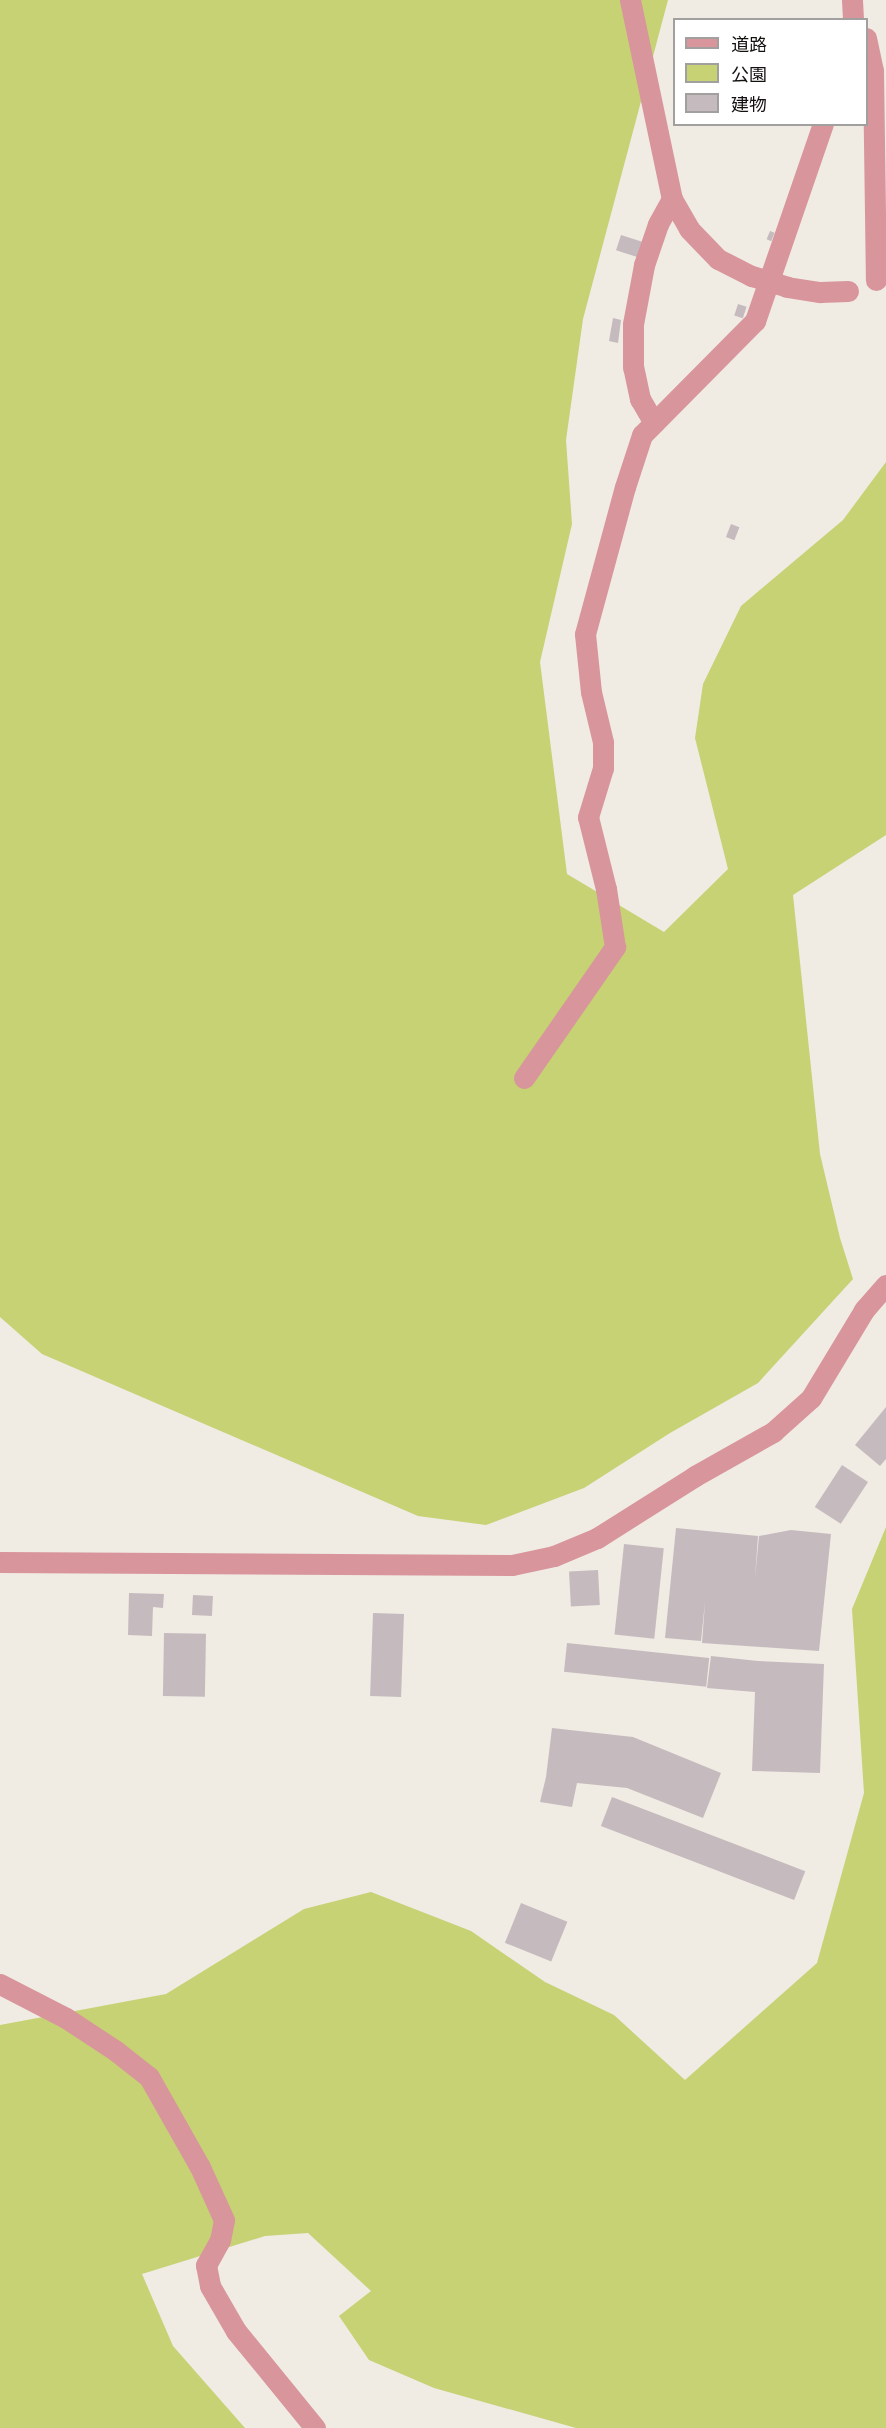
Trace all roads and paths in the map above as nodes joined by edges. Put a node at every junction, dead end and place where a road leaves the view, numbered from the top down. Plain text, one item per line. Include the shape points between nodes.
1 (630, 0) edge
2 (852, 0) edge
3 (853, 18) edge
4 (868, 43) edge
5 (822, 126) edge
6 (672, 199) junction
7 (881, 278) edge
8 (654, 423) junction
9 (524, 1078) dead end
10 (886, 1285) edge
11 (0, 1562) edge
12 (0, 1984) edge
13 (315, 2428) edge

1 - 6 street
2 - 3 street
4 - 7 street via 873,70
5 - 8 street via 755,321
6 - 7 street, bridge via 689,229 718,259 752,276 787,287 820,291 848,291
6 - 8 street via 658,224 644,266 633,324 633,367 640,399
8 - 9 street via 642,435 585,634 591,692 603,742 603,768 588,817 615,947
10 - 11 street via 864,1310 811,1398 782,1425 597,1538 554,1556 512,1565
12 - 13 street via 66,2018 149,2078 200,2167 224,2220 220,2240 206,2265 210,2286 236,2331

